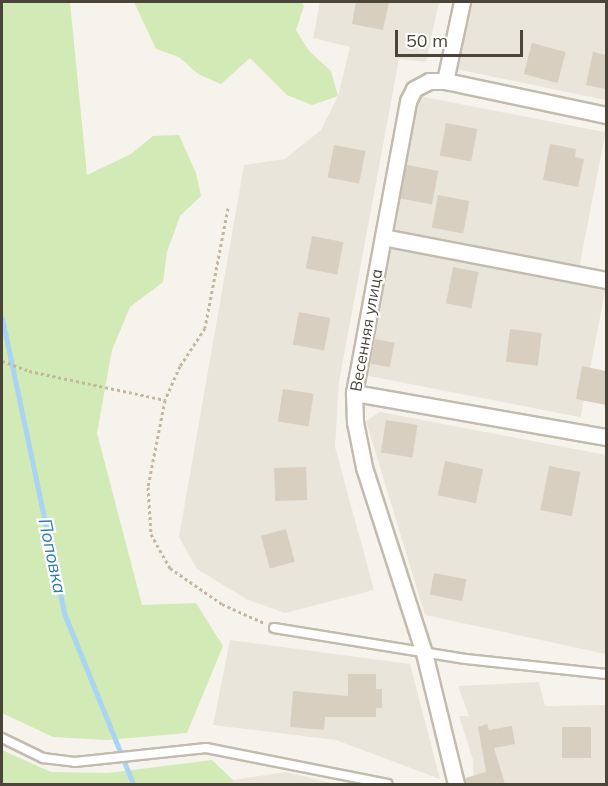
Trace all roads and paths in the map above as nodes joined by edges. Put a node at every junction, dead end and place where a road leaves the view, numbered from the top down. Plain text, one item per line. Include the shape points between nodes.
1 (462, 2) edge
2 (445, 81) junction
3 (606, 115) edge
4 (228, 208) dead end
5 (383, 237) junction
6 (606, 280) edge
7 (2, 361) edge
8 (354, 393) junction
9 (165, 400) junction
10 (606, 437) edge
11 (274, 628) joint
12 (424, 653) junction
13 (606, 674) edge
14 (2, 738) edge
15 (387, 784) edge
16 (456, 784) edge

1 - 2 street
2 - 3 street
2 - 5 street, Весенняя улица via 429,81 414,89 408,101
4 - 9 path via 205,328 180,366
5 - 6 street
5 - 8 street, Весенняя улица
7 - 9 path via 29,371
8 - 10 street
8 - 12 street, Весенняя улица via 364,467
9 - 11 path via 148,487 151,534 170,568 222,604
11 - 12 lane
12 - 13 lane
12 - 16 street, Весенняя улица
14 - 15 lane via 43,758 75,762 206,748

